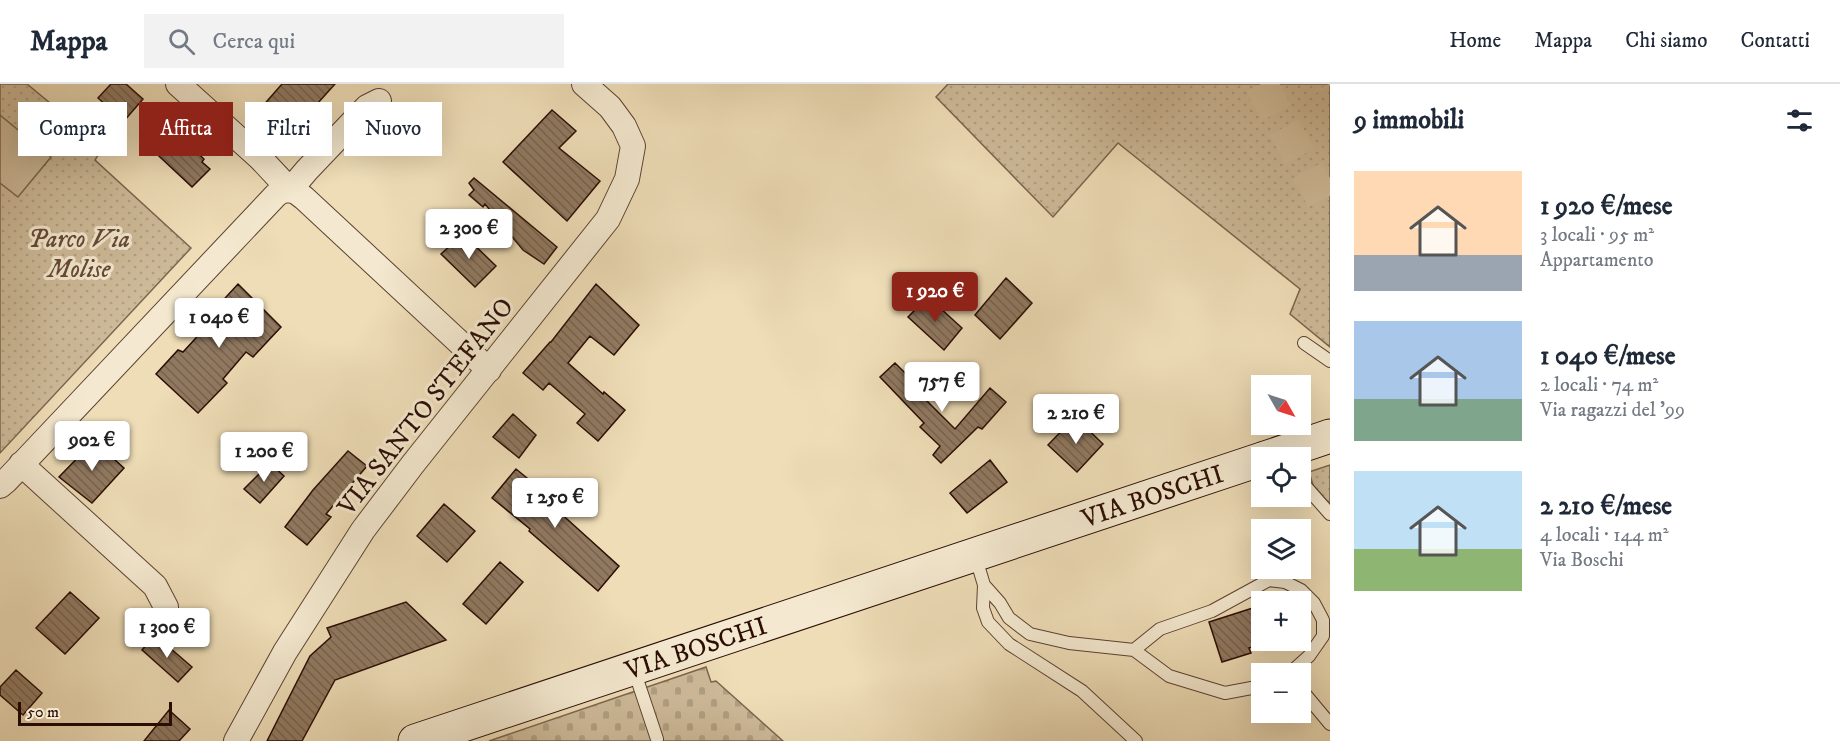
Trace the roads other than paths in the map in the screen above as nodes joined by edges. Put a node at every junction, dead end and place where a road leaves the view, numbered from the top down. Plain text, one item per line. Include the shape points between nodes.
1 (178, 84) edge
2 (584, 84) edge
3 (379, 101) dead end
4 (290, 190) junction
5 (1304, 343) dead end
6 (1330, 361) edge
7 (489, 370) junction
8 (1330, 436) edge
9 (1308, 447) edge
10 (21, 464) junction
11 (1251, 470) edge
12 (0, 486) edge
13 (1311, 493) edge
14 (1330, 514) edge
15 (975, 554) junction
16 (984, 585) junction
17 (166, 607) dead end
18 (1134, 650) junction
19 (1301, 663) edge
20 (633, 669) junction
21 (1251, 688) edge
22 (1311, 701) edge
23 (1330, 724) edge
24 (657, 739) dead end
25 (236, 741) edge
26 (415, 741) edge
27 (1136, 741) edge

1 - 4 street
2 - 7 street, VIA SANTO STEFANO via 624,126 633,146 627,179 608,219
3 - 4 street via 367,107
4 - 7 street via 304,198
4 - 10 street via 276,195
5 - 6 lane
7 - 25 street, VIA SANTO STEFANO via 363,530 285,652
8 - 9 main road, VIA BOSCHI
10 - 12 street
10 - 17 street via 155,586
11 - 15 main road, VIA BOSCHI
13 - 14 lane
15 - 16 lane
15 - 20 main road, VIA BOSCHI
16 - 18 lane via 1009,618 1030,634
16 - 27 lane via 983,608 988,622 1010,644 1082,691
18 - 19 lane via 1160,629 1212,611 1269,580 1301,590 1323,620 1323,636
18 - 21 lane via 1169,676 1225,693
20 - 24 lane
20 - 26 main road, VIA BOSCHI
22 - 23 lane

